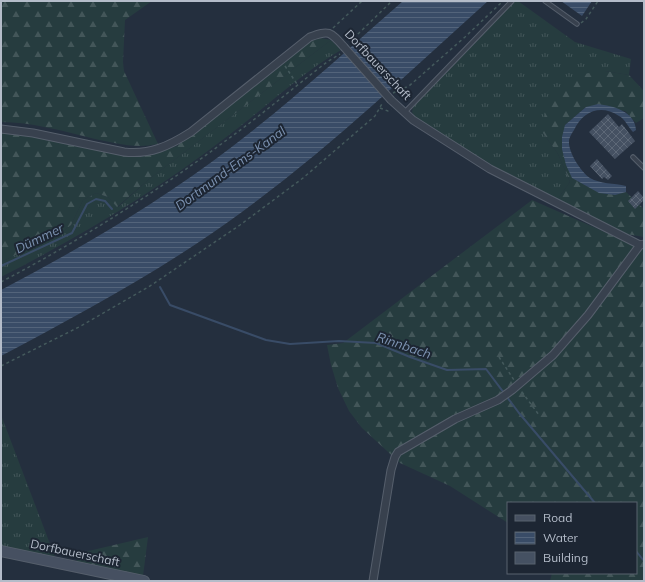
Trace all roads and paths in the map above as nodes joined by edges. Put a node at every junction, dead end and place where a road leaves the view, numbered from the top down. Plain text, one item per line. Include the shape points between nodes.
1 (362, 1) edge
2 (503, 1) edge
3 (512, 1) edge
4 (545, 1) edge
5 (598, 1) edge
6 (577, 24) joint
7 (328, 32) junction
8 (280, 60) junction
9 (389, 98) junction
10 (380, 108) junction
11 (388, 111) dead end
12 (404, 113) junction
13 (1, 129) edge
14 (634, 157) dead end
15 (644, 168) edge
16 (643, 243) edge
17 (1, 282) edge
18 (1, 366) edge
19 (1, 551) edge
20 (144, 581) edge
21 (373, 581) edge

1 - 7 path
2 - 9 path via 409,86
3 - 12 lane
4 - 6 lane
5 - 6 path via 586,19
7 - 8 street, Dorfbauerschaft via 310,37
7 - 9 street, Dorfbauerschaft, bridge
8 - 13 street, Dorfbauerschaft via 191,132 152,152 116,151 33,133
8 - 17 path via 297,85 225,142 155,190 72,244
9 - 10 path
9 - 12 street, Dorfbauerschaft
10 - 11 path
10 - 18 path via 375,116 309,172 240,225 150,286 81,326
12 - 16 street, Dorfbauerschaft via 490,170
14 - 15 lane
16 - 21 street via 553,355 498,400 455,419 395,456
19 - 20 street, Dorfbauerschaft

